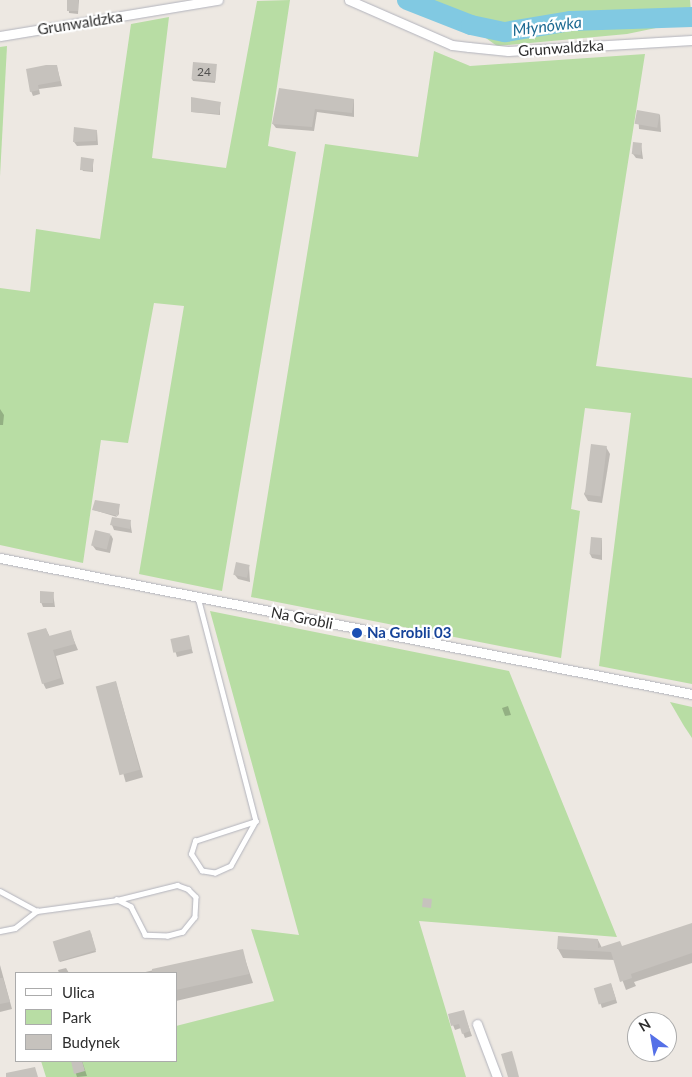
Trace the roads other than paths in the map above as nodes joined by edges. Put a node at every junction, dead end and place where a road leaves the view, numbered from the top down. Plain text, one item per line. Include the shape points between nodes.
1 (218, 0) edge
2 (349, 0) edge
3 (0, 36) edge
4 (692, 40) edge
5 (0, 558) edge
6 (198, 597) junction
7 (692, 694) edge
8 (256, 821) junction
9 (0, 891) edge
10 (117, 900) junction
11 (37, 911) junction
12 (0, 931) edge
13 (477, 1024) dead end
14 (497, 1077) edge

1 - 3 street, Grunwaldzka
2 - 4 street, Grunwaldzka via 452,45 469,48 508,51
5 - 6 street, Na Grobli
6 - 7 street, Na Grobli
6 - 8 lane
8 - 8 lane via 195,841 191,854 202,871 215,873 231,866
9 - 11 lane
10 - 10 lane via 131,907 134,919 145,935 168,936 183,932 195,917 196,897 177,885
10 - 11 lane
11 - 12 lane via 15,928
13 - 14 street

